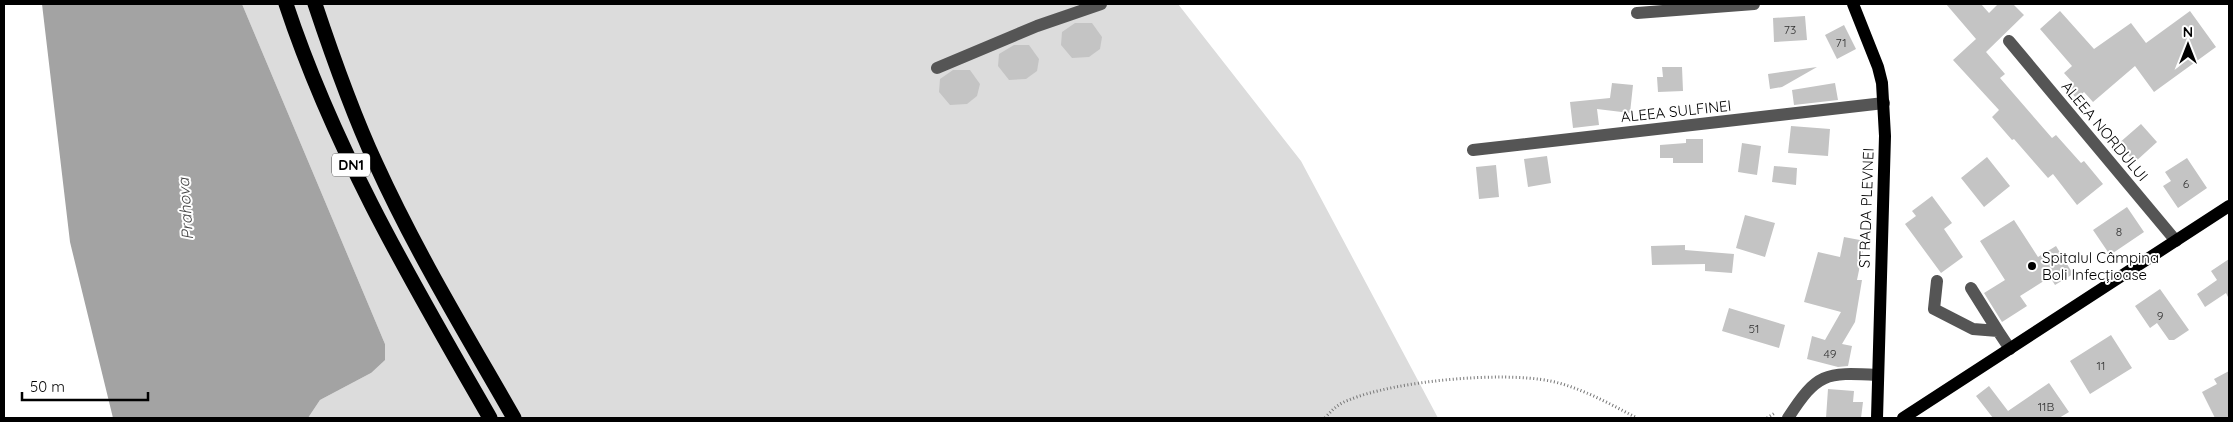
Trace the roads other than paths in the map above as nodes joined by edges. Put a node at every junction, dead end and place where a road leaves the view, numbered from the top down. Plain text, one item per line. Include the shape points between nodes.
1 (286, 4) edge
2 (315, 4) edge
3 (1101, 4) edge
4 (1754, 4) edge
5 (1853, 4) edge
6 (1637, 13) dead end
7 (2009, 41) dead end
8 (937, 68) dead end
9 (1884, 103) junction
10 (1472, 150) dead end
11 (2229, 206) edge
12 (2176, 241) junction
13 (1937, 281) dead end
14 (1971, 288) dead end
15 (1998, 330) junction
16 (2010, 349) junction
17 (1877, 375) junction
18 (490, 418) edge
19 (514, 418) edge
20 (1788, 418) edge
21 (1876, 418) edge
22 (1903, 418) edge

1 - 18 highway, DN1 via 325,110 356,178
2 - 19 highway, DN1 via 336,68 376,164 406,226
3 - 8 street via 1037,26
4 - 6 street
5 - 9 main road, STRADA PLEVNEI via 1878,67
7 - 12 street, ALEEA NORDULUI
9 - 10 street, ALEEA SULFINEI
9 - 17 main road, STRADA PLEVNEI
11 - 12 main road
12 - 16 main road
13 - 15 street via 1934,309 1973,329
14 - 15 street
15 - 16 street
16 - 22 main road
17 - 20 street via 1840,373 1825,376 1815,382
17 - 21 main road, STRADA PLEVNEI

